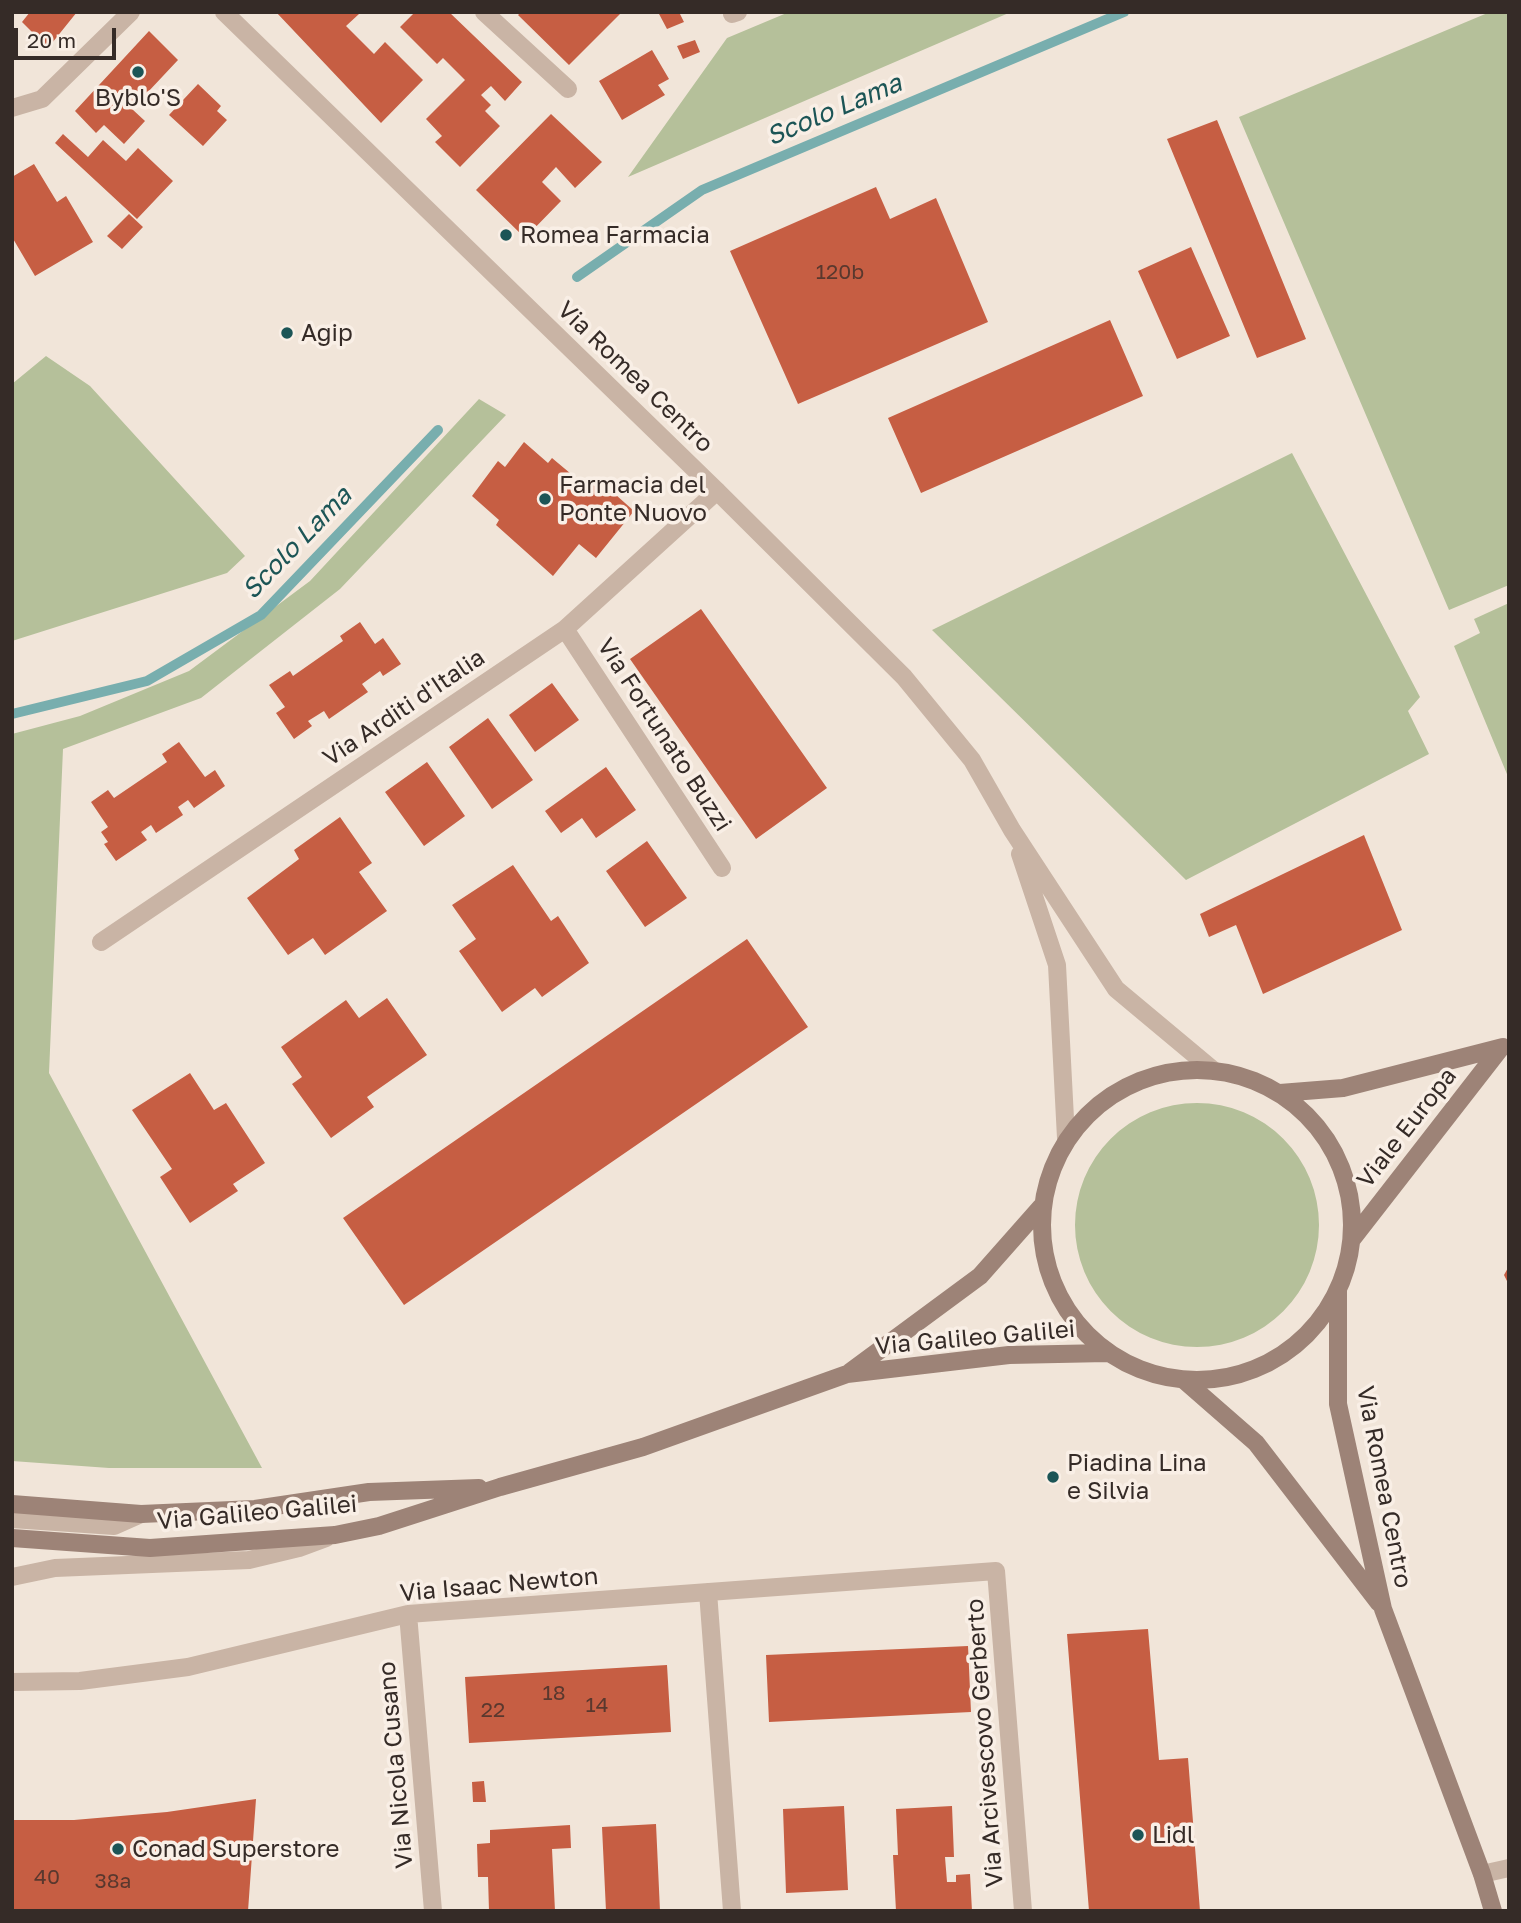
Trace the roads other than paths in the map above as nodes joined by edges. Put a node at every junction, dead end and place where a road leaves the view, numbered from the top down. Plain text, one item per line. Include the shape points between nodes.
1 (131, 12) edge
2 (484, 12) edge
3 (229, 14) edge
4 (568, 89) dead end
5 (12, 108) edge
6 (716, 491) junction
7 (565, 629) junction
8 (1012, 830) junction
9 (722, 868) dead end
10 (101, 942) dead end
11 (1504, 1046) edge
12 (1213, 1070) junction
13 (1280, 1093) junction
14 (1066, 1138) junction
15 (1041, 1207) junction
16 (1353, 1238) junction
17 (1338, 1291) junction
18 (1107, 1353) junction
19 (847, 1374) junction
20 (1185, 1381) junction
21 (500, 1487) junction
22 (12, 1504) edge
23 (141, 1514) junction
24 (12, 1519) edge
25 (335, 1535) junction
26 (12, 1538) edge
27 (996, 1572) joint
28 (12, 1577) edge
29 (708, 1592) junction
30 (1383, 1609) junction
31 (408, 1615) junction
32 (12, 1682) edge
33 (1509, 1868) edge
34 (1482, 1874) junction
35 (433, 1911) edge
36 (732, 1911) edge
37 (1023, 1911) edge
38 (1493, 1911) edge

1 - 5 street via 42,99
2 - 4 street
3 - 6 street, Via Romea Centro
6 - 7 street, Via Arditi d'Italia
6 - 8 street, Via Romea Centro via 904,677 972,760
7 - 9 street, Via Fortunato Buzzi
7 - 10 street, Via Arditi d'Italia
8 - 12 street, Via Romea Centro via 1115,989
8 - 14 street, Via Romea Centro via 1057,965
11 - 13 main road, Viale Europa via 1343,1088
11 - 16 main road, Viale Europa
12 - 13 main road via 1247,1077
12 - 14 main road via 1170,1071 1130,1084 1094,1107
13 - 16 main road via 1307,1114 1344,1171 1352,1204
14 - 15 main road via 1046,1182
15 - 18 main road via 1042,1249 1054,1289 1076,1324
15 - 19 main road, Via Galileo Galilei via 980,1276
16 - 17 main road
17 - 20 main road via 1312,1330 1276,1360 1232,1377
17 - 30 main road, Via Romea Centro via 1338,1404
18 - 19 main road, Via Galileo Galilei via 1009,1355
18 - 20 main road via 1144,1372
19 - 21 main road, Via Galileo Galilei via 643,1447
20 - 30 main road, Via Romea Centro via 1256,1443
21 - 23 main road, Via Galileo Galilei via 369,1492 255,1509
21 - 25 main road, Via Galileo Galilei via 379,1526
22 - 23 main road, Via Galileo Galilei
23 - 24 street via 114,1526
25 - 26 main road, Via Galileo Galilei via 150,1548
25 - 28 street via 249,1560 55,1567
27 - 29 street, Via Isaac Newton
27 - 37 street, Via Arcivescovo Gerberto
29 - 31 street, Via Isaac Newton
29 - 36 street
30 - 34 main road, Via Romea Centro
31 - 32 street, Via Isaac Newton via 188,1667 80,1681
31 - 35 street, Via Nicola Cusano
33 - 34 street
34 - 38 main road, Via Romea Centro

